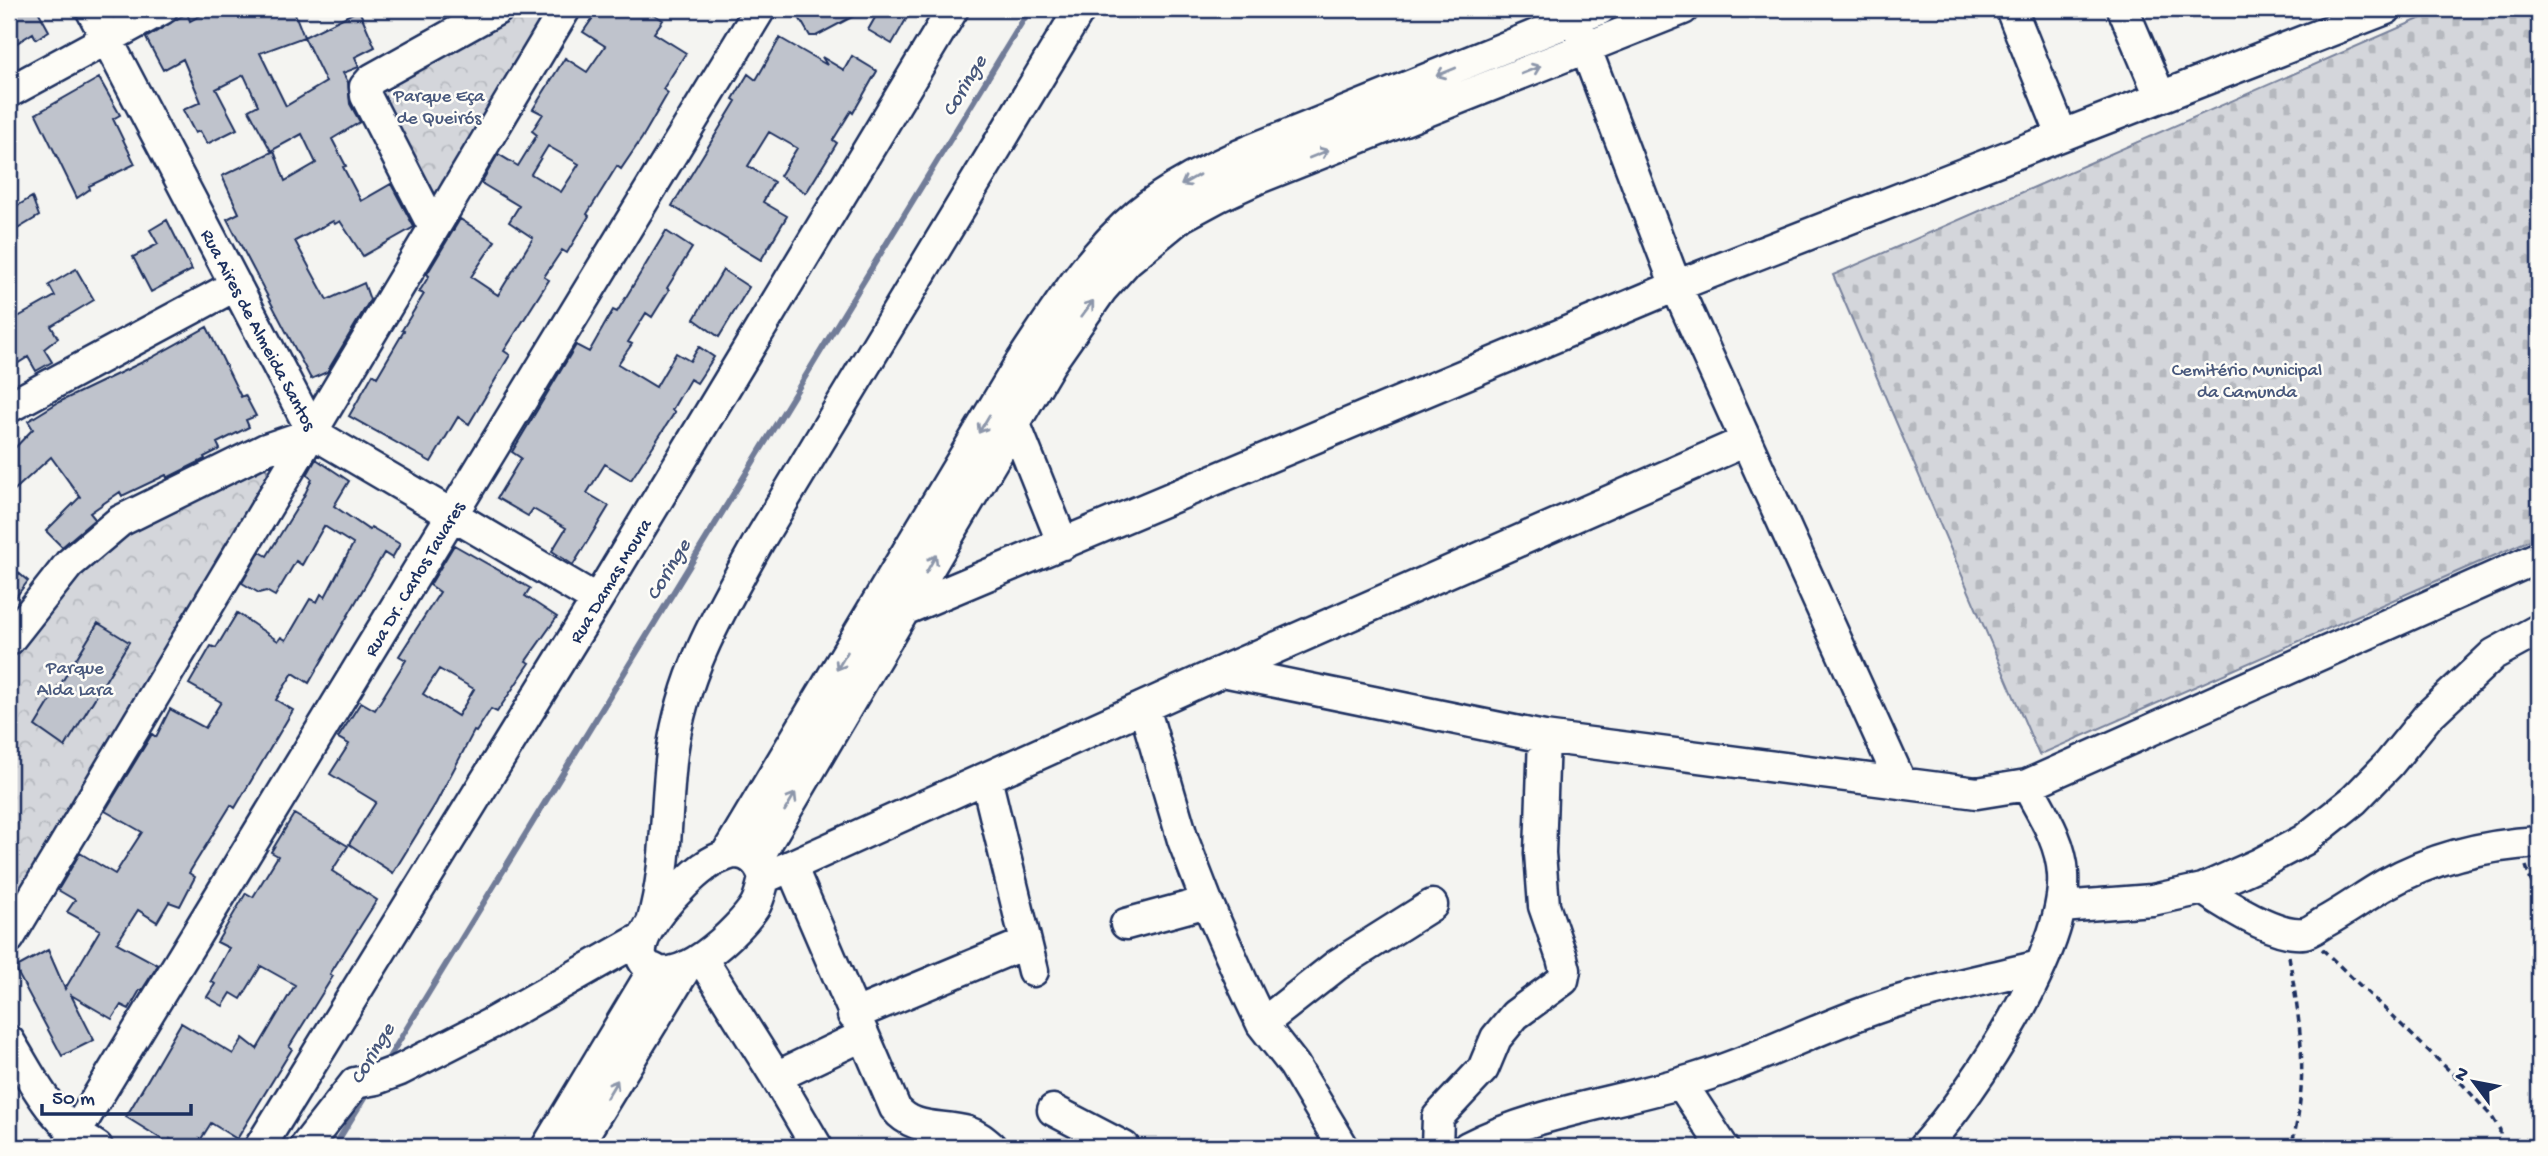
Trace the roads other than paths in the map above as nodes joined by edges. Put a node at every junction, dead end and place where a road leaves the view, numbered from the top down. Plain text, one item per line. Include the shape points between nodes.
1 (91, 9) edge
2 (162, 9) edge
3 (498, 9) edge
4 (565, 9) edge
5 (760, 9) edge
6 (953, 9) edge
7 (1080, 9) edge
8 (1683, 9) edge
9 (2011, 9) edge
10 (2123, 9) edge
11 (2386, 9) edge
12 (1582, 12) edge
13 (105, 38) junction
14 (1586, 48) junction
15 (9, 92) edge
16 (2160, 96) junction
17 (2062, 135) junction
18 (434, 228) junction
19 (236, 285) junction
20 (1676, 286) junction
21 (9, 407) edge
22 (1014, 422) junction
23 (313, 433) junction
24 (1746, 441) junction
25 (453, 513) junction
26 (1063, 544) junction
27 (2539, 557) edge
28 (597, 600) junction
29 (904, 610) junction
30 (871, 612) junction
31 (2538, 630) edge
32 (9, 640) edge
33 (1223, 671) junction
34 (1144, 707) junction
35 (1544, 737) junction
36 (986, 778) junction
37 (1901, 783) junction
38 (2027, 785) junction
39 (666, 825) junction
40 (2529, 842) edge
41 (716, 860) junction
42 (770, 868) junction
43 (2203, 889) junction
44 (1207, 902) junction
45 (1432, 905) dead end
46 (2061, 907) junction
47 (1126, 924) dead end
48 (648, 930) junction
49 (9, 938) edge
50 (694, 963) junction
51 (2039, 966) junction
52 (654, 969) junction
53 (1262, 1024) junction
54 (857, 1026) junction
55 (9, 1041) edge
56 (776, 1077) junction
57 (1681, 1083) junction
58 (1053, 1110) dead end
59 (80, 1143) edge
60 (260, 1147) edge
61 (305, 1147) edge
62 (548, 1147) edge
63 (576, 1147) edge
64 (817, 1147) edge
65 (991, 1147) edge
66 (1124, 1147) edge
67 (1343, 1147) edge
68 (1437, 1147) edge
69 (1468, 1147) edge
70 (1723, 1147) edge
71 (1924, 1147) edge

1 - 13 street, Rua Aires de Almeida Santos
2 - 13 street
3 - 18 street via 365,87
4 - 18 street
5 - 25 street, Rua Dr. Carlos Tavares
6 - 28 street, Rua Damas Moura
7 - 39 street via 709,631 681,706
8 - 14 street
9 - 17 street
10 - 16 street
11 - 16 street
12 - 14 street
12 -> 30 street via 1251,150 1199,174 1140,212 1069,289
13 - 15 street
13 - 19 street, Rua Aires de Almeida Santos
14 - 20 street
22 -> 14 street via 1102,289 1127,261 1182,216 1256,179
16 - 17 street
17 - 20 street
18 - 23 street
19 - 21 street
19 - 23 street, Rua Aires de Almeida Santos
20 - 24 street
20 - 26 street
22 - 26 street
29 -> 22 street
23 - 25 street, Rua Aires de Almeida Santos
23 - 32 street via 266,449 120,521 69,564
23 - 49 street
24 - 33 street
24 - 37 street
25 - 28 street, Rua Aires de Almeida Santos
25 - 59 street, Rua Dr. Carlos Tavares
26 - 29 street
27 - 38 street
28 - 60 street, Rua Damas Moura
29 - 30 street
42 -> 29 street
30 -> 41 street
31 - 43 street via 2494,654 2428,716 2354,800 2304,840
33 - 34 street
33 - 35 street
34 - 36 street
34 - 44 street via 1183,840
35 - 37 street
35 - 68 street via 1540,853 1544,906 1562,958 1563,980 1515,1015 1496,1038 1483,1069 1438,1117
36 - 42 street
36 - 54 street via 1030,957
37 - 38 street via 1977,793
38 - 46 street via 2057,840 2063,874
39 - 41 street via 689,853
39 - 48 street via 661,885
40 - 43 street via 2437,859 2386,884 2344,912 2295,932 2228,906
41 - 42 street via 740,853
41 - 48 street via 678,890
42 - 50 street via 743,921
42 - 54 street
43 - 46 street via 2152,900
44 - 47 street
44 - 53 street
45 - 53 street via 1337,965
46 - 51 street
48 - 52 street via 642,958
48 - 61 street via 490,1024 401,1070 355,1083
50 - 52 street via 672,971
50 - 56 street
63 -> 50 street
51 - 57 street via 1893,1003
51 - 71 street via 1985,1065
52 - 62 street
53 - 67 street via 1294,1065
54 - 56 street
54 - 65 street via 889,1098 904,1119 915,1125 969,1132
55 - 59 street via 51,1111
56 - 64 street
57 - 69 street via 1542,1118
57 - 70 street
58 - 66 street

